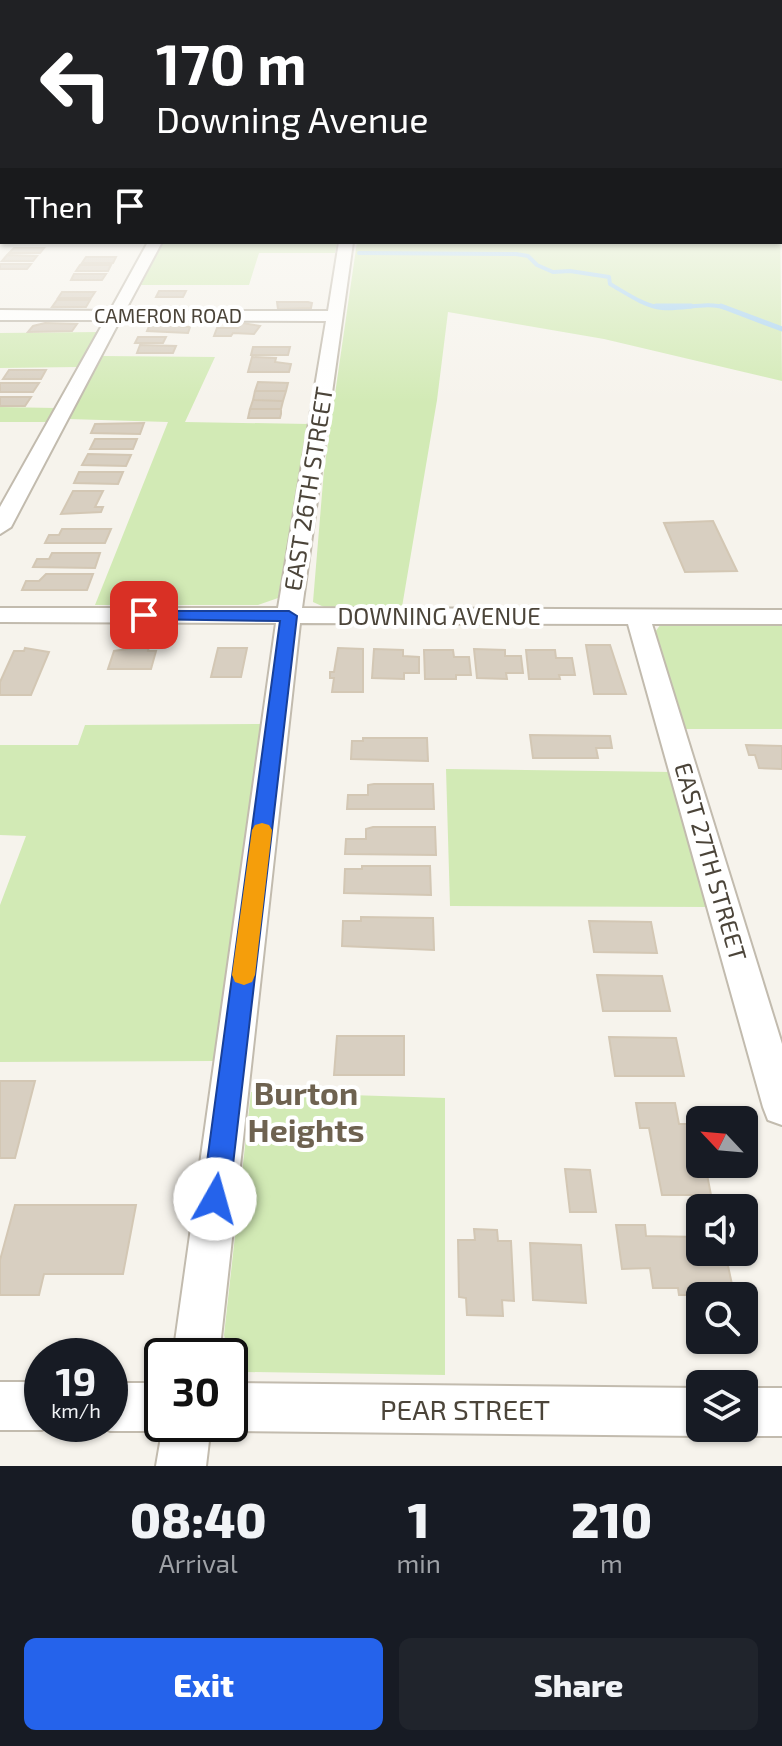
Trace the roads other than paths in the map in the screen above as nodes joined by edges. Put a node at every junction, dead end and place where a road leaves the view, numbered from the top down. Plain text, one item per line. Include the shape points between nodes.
1 (142, 266) edge
2 (343, 266) edge
3 (0, 315) edge
4 (117, 315) junction
5 (336, 316) junction
6 (0, 527) edge
7 (0, 615) edge
8 (289, 616) junction
9 (638, 617) junction
10 (782, 617) edge
11 (782, 1107) edge
12 (198, 1338) edge
13 (0, 1406) edge
14 (24, 1406) edge
15 (248, 1407) edge
16 (686, 1412) edge
17 (758, 1412) edge
18 (782, 1412) edge
19 (184, 1442) edge
20 (181, 1466) edge

1 - 4 street
2 - 5 street, EAST 26TH STREET
3 - 4 street, CAMERON ROAD
4 - 5 street, CAMERON ROAD
4 - 6 street
5 - 8 street, EAST 26TH STREET
7 - 8 street, DOWNING AVENUE
8 - 9 street, DOWNING AVENUE
8 - 12 street, EAST 26TH STREET
9 - 10 street, DOWNING AVENUE
9 - 11 street, EAST 27TH STREET
13 - 14 street
15 - 16 street, PEAR STREET
17 - 18 street
19 - 20 street

